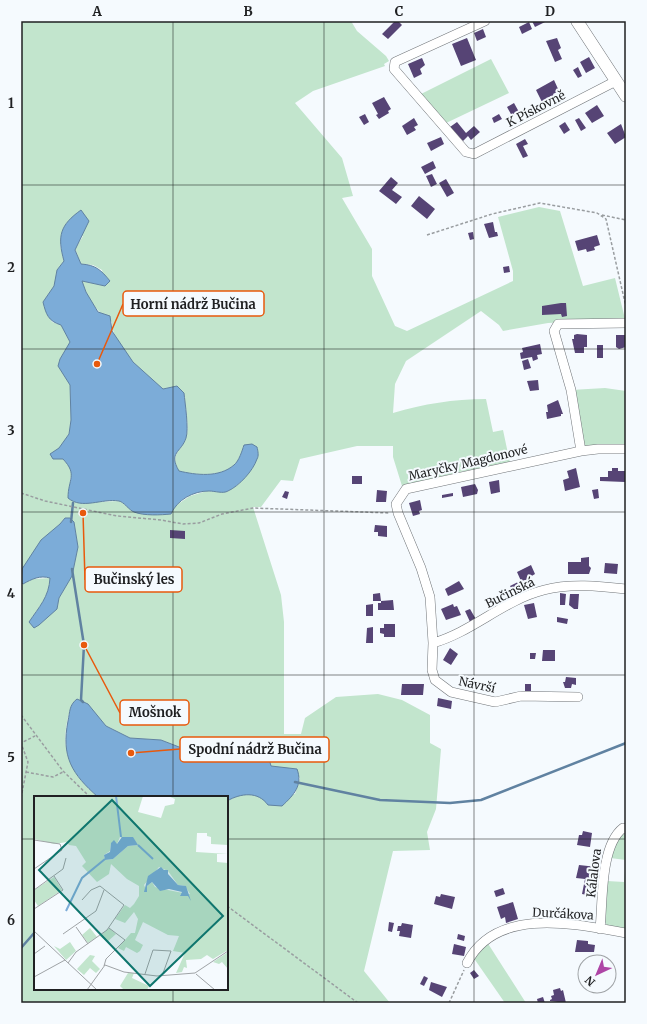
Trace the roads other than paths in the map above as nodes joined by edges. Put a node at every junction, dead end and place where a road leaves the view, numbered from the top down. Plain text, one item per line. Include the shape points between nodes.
1 (486, 21) edge
2 (577, 21) edge
3 (616, 81) junction
4 (626, 96) edge
5 (626, 323) edge
6 (626, 449) edge
7 (581, 451) junction
8 (626, 588) edge
9 (433, 643) junction
10 (578, 697) dead end
11 (626, 829) edge
12 (600, 929) junction
13 (626, 934) edge
14 (466, 963) road end

1 - 3 street, K Pískovně via 395,62 394,69 466,152 474,154
2 - 3 street
3 - 4 street
5 - 7 street via 558,324 554,332 571,390
6 - 7 street, Maryčky Magdonové
7 - 9 street, Maryčky Magdonové via 406,489 396,504 422,568 430,597
8 - 9 street, Bučinská via 565,586 542,590 514,602 446,639
9 - 10 street, Návrší via 432,670 435,680 451,692 495,702 521,696
11 - 12 street, Kálalova via 623,828 616,833 606,857
12 - 13 street, Durčákova
12 - 14 street, Durčákova via 526,924 502,929 485,939

